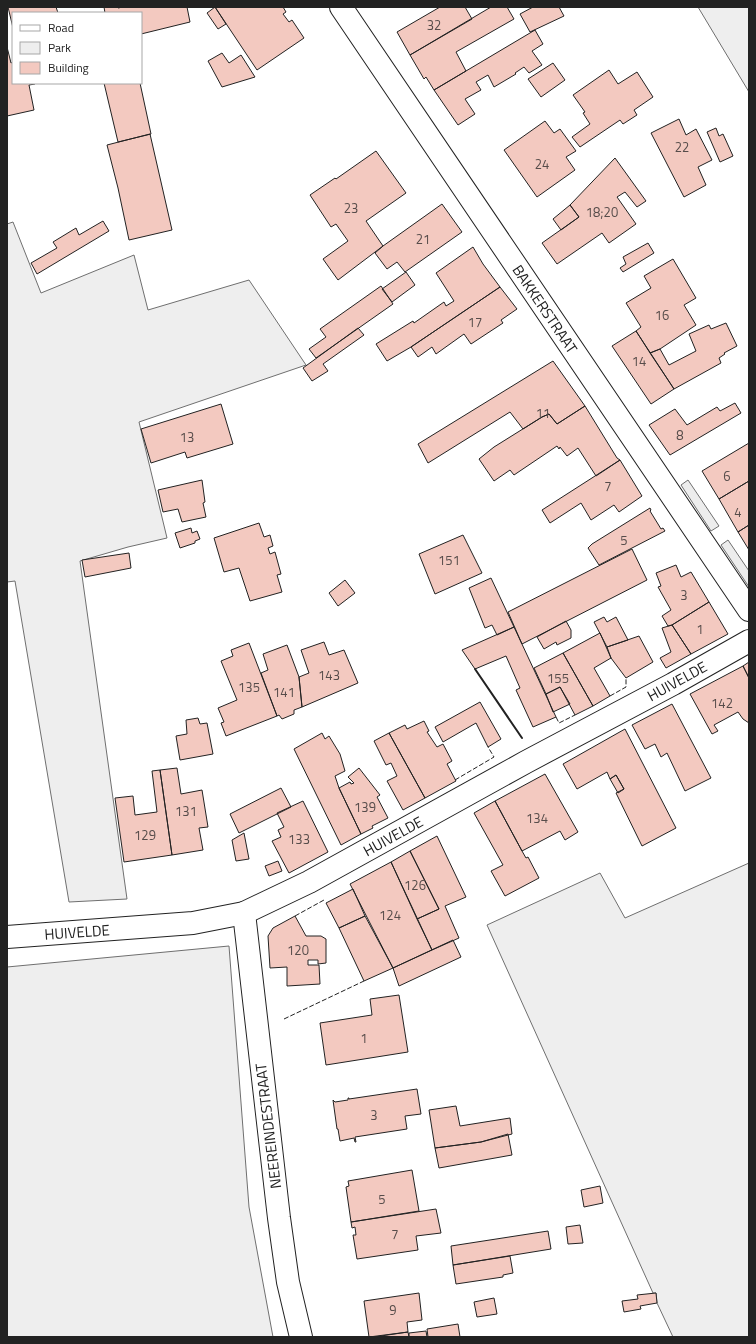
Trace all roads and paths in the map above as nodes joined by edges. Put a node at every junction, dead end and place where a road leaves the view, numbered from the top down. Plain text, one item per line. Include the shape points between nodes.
1 (341, 7) edge
2 (749, 610) edge
3 (749, 640) edge
4 (244, 913) junction
5 (7, 937) edge
6 (301, 1337) edge

1 - 2 street, BAKKERSTRAAT
3 - 4 street, HUIVELDE via 673,684 308,882
4 - 5 street, HUIVELDE via 193,923
4 - 6 street, NEEREINDESTRAAT via 279,1218 288,1282

